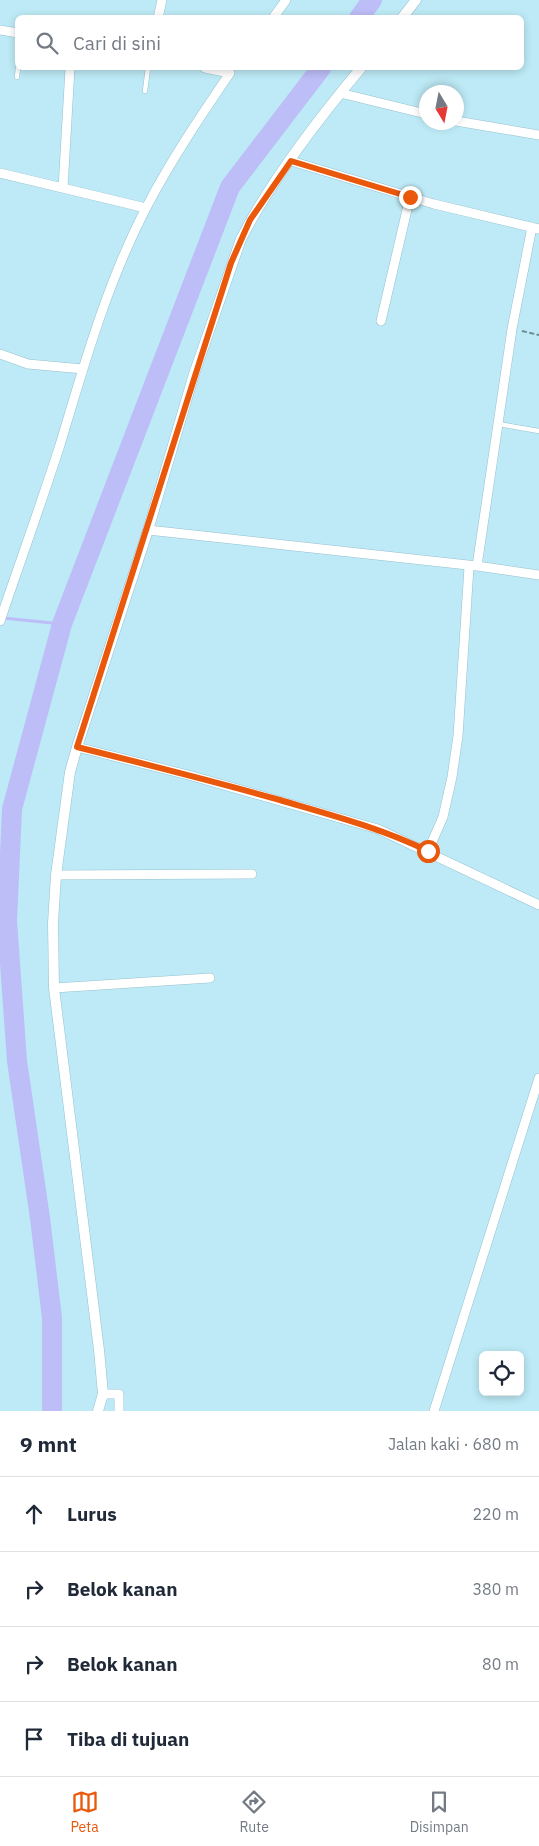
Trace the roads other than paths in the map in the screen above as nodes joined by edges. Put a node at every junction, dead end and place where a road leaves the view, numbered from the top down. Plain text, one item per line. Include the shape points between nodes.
1 (162, 0) edge
2 (286, 0) edge
3 (416, 0) edge
4 (159, 15) edge
5 (275, 15) edge
6 (404, 15) edge
7 (0, 30) edge
8 (15, 32) edge
9 (18, 70) edge
10 (70, 70) edge
11 (148, 70) edge
12 (232, 70) edge
13 (359, 70) edge
14 (17, 77) dead end
15 (145, 91) dead end
16 (340, 93) junction
17 (419, 112) edge
18 (464, 122) edge
19 (539, 135) edge
20 (291, 161) junction
21 (0, 173) edge
22 (63, 188) junction
23 (410, 197) junction
24 (146, 208) junction
25 (536, 228) edge
26 (381, 322) dead end
27 (0, 354) edge
28 (82, 369) junction
29 (498, 424) junction
30 (539, 432) edge
31 (148, 530) junction
32 (473, 566) junction
33 (539, 575) edge
34 (5, 599) edge
35 (0, 621) edge
36 (77, 747) junction
37 (428, 851) junction
38 (252, 874) dead end
39 (56, 875) junction
40 (539, 905) edge
41 (210, 978) dead end
42 (54, 988) junction
43 (539, 1078) edge
44 (103, 1394) junction
45 (98, 1411) edge
46 (119, 1411) edge
47 (434, 1411) edge

1 - 4 street
2 - 5 street
3 - 6 street
7 - 8 street
9 - 14 lane
10 - 22 street
11 - 15 lane
12 - 24 street via 189,133
13 - 16 street
16 - 17 street
16 - 20 street
18 - 19 street
20 - 23 street
20 - 31 street via 250,220 231,263
21 - 22 street
22 - 24 street
23 - 25 street
23 - 26 street
24 - 28 street via 116,273
25 - 29 street via 512,329
27 - 28 street via 28,364
28 - 34 street via 37,516
29 - 30 lane
29 - 32 street
31 - 32 street
31 - 36 street
32 - 33 street
32 - 37 street via 452,777 443,817
34 - 35 street
36 - 37 street via 340,817 378,829
36 - 39 street via 70,772
37 - 40 street
38 - 39 street
39 - 42 street
41 - 42 street
42 - 44 street
43 - 47 street
44 - 45 street
44 - 46 street via 119,1394

